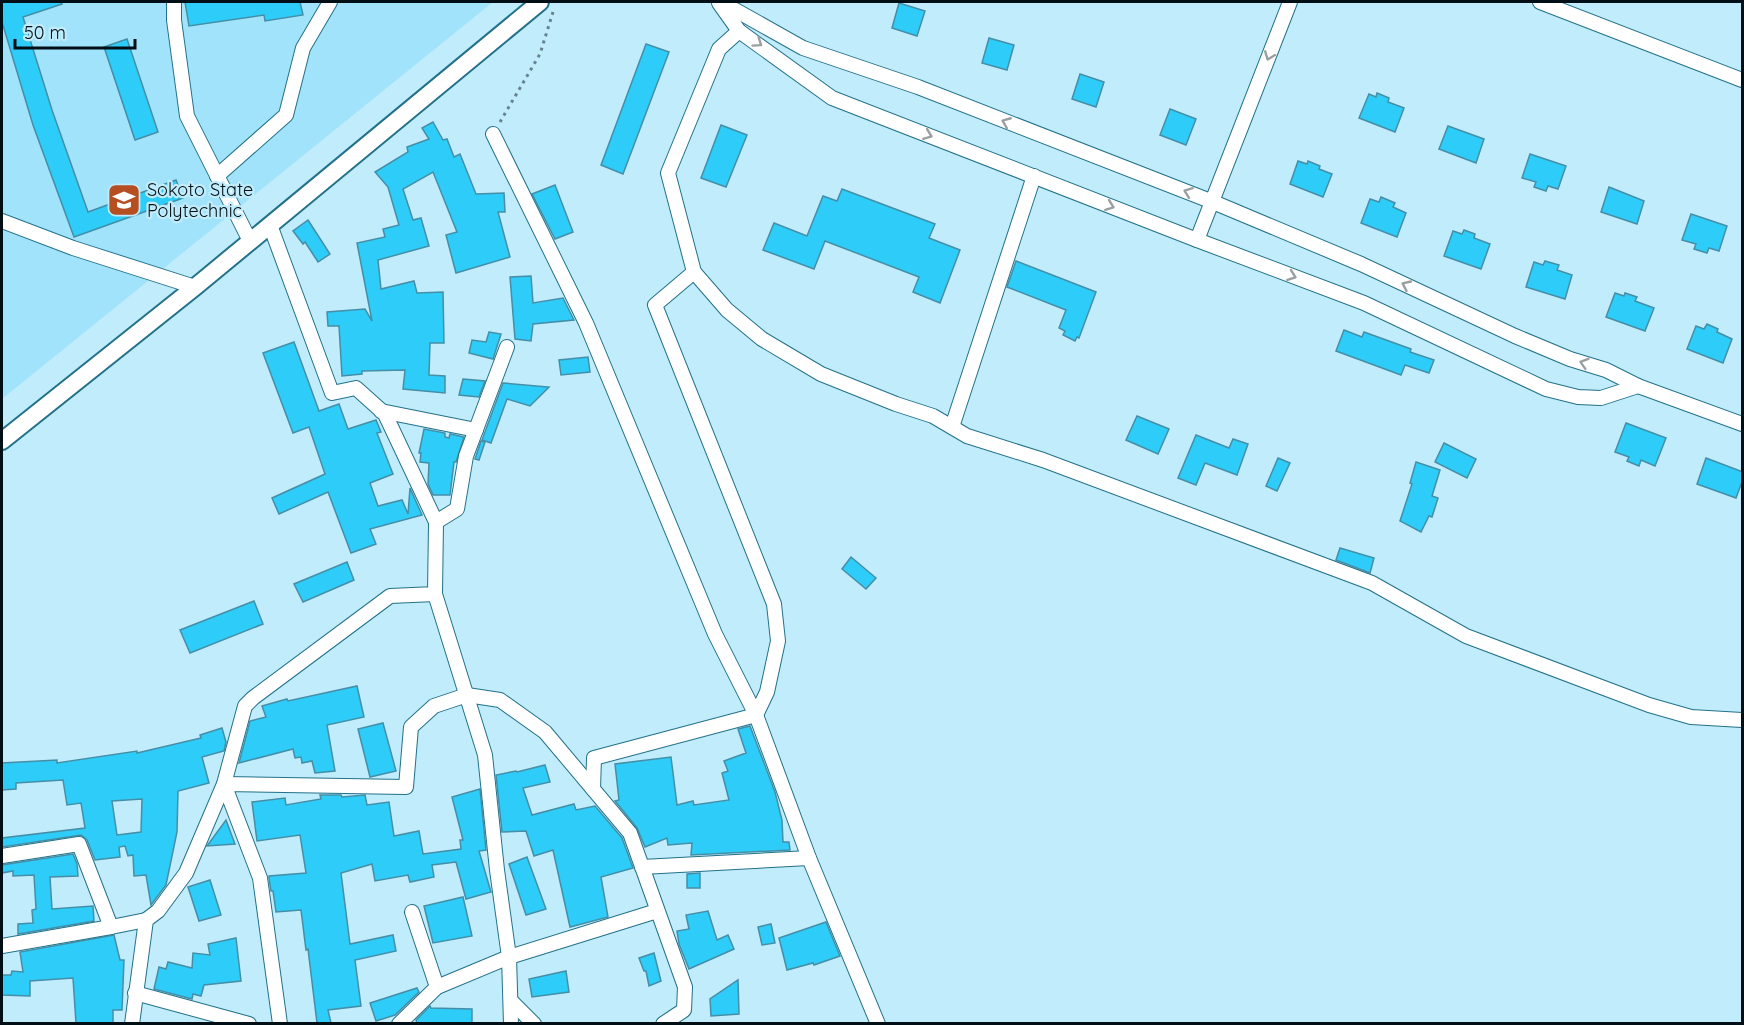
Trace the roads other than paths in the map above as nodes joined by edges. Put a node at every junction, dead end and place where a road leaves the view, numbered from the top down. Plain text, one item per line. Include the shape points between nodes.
1 (174, 2) edge
2 (330, 2) edge
3 (719, 2) edge
4 (1290, 2) edge
5 (1540, 2) edge
6 (547, 7) edge
7 (740, 31) junction
8 (1743, 80) edge
9 (493, 134) road end
10 (217, 176) junction
11 (1034, 177) junction
12 (1213, 202) junction
13 (2, 221) edge
14 (270, 225) junction
15 (1197, 240) junction
16 (250, 241) junction
17 (694, 272) junction
18 (195, 287) junction
19 (507, 347) dead end
20 (1638, 386) junction
21 (381, 411) junction
22 (1743, 424) edge
23 (952, 427) junction
24 (476, 430) junction
25 (2, 441) edge
26 (436, 522) junction
27 (435, 594) junction
28 (467, 695) junction
29 (756, 715) junction
30 (1743, 720) edge
31 (224, 784) junction
32 (593, 789) junction
33 (2, 856) edge
34 (809, 858) junction
35 (642, 867) junction
36 (657, 911) junction
37 (412, 912) dead end
38 (146, 920) junction
39 (111, 927) junction
40 (2, 946) edge
41 (509, 957) junction
42 (437, 987) junction
43 (135, 993) junction
44 (512, 1002) junction
45 (132, 1023) edge
46 (249, 1023) edge
47 (280, 1023) edge
48 (399, 1023) edge
49 (511, 1023) edge
50 (534, 1023) edge
51 (663, 1023) edge
52 (878, 1023) edge

1 - 10 street via 187,116
2 - 10 street via 303,48 286,115
3 - 7 street
12 -> 3 street via 918,87 803,48
4 -> 12 street
5 - 8 street
6 - 14 street
7 -> 11 street via 832,98
7 - 17 street via 719,48 668,173
9 - 29 street via 586,323 715,634
10 - 16 street
11 -> 15 street
11 - 23 street
12 - 15 street
20 -> 12 street
13 - 18 street
14 - 16 street
14 - 21 street via 332,393 356,387
15 -> 20 street via 1364,303 1546,389 1601,398
16 - 18 street
17 - 23 street via 727,310 762,339 821,374 933,416
17 - 29 street via 655,305 774,604 778,641 767,692
18 - 25 street
19 - 24 street
20 - 22 street
21 - 24 street
21 - 26 street
23 - 30 street via 967,436 1042,460 1372,583 1466,636 1578,679 1691,717
24 - 26 street via 466,456 457,509
26 - 27 street
27 - 28 street
27 - 31 street via 390,596 253,698 241,715
28 - 31 street via 434,706 411,727 406,788
28 - 32 street via 500,700 544,732
28 - 41 street via 485,755
29 - 32 street via 594,758
29 - 34 street
31 - 38 street via 186,873 158,911
31 - 47 street via 260,878
32 - 35 street via 630,833
33 - 39 street via 79,844
34 - 35 street
34 - 52 street
35 - 36 street
36 - 41 street
36 - 51 street via 685,987 684,1010
37 - 42 street
38 - 39 street
38 - 43 street
39 - 40 street
41 - 42 street
41 - 44 street
42 - 48 street
43 - 45 street
43 - 46 street
44 - 49 street
44 - 50 street

